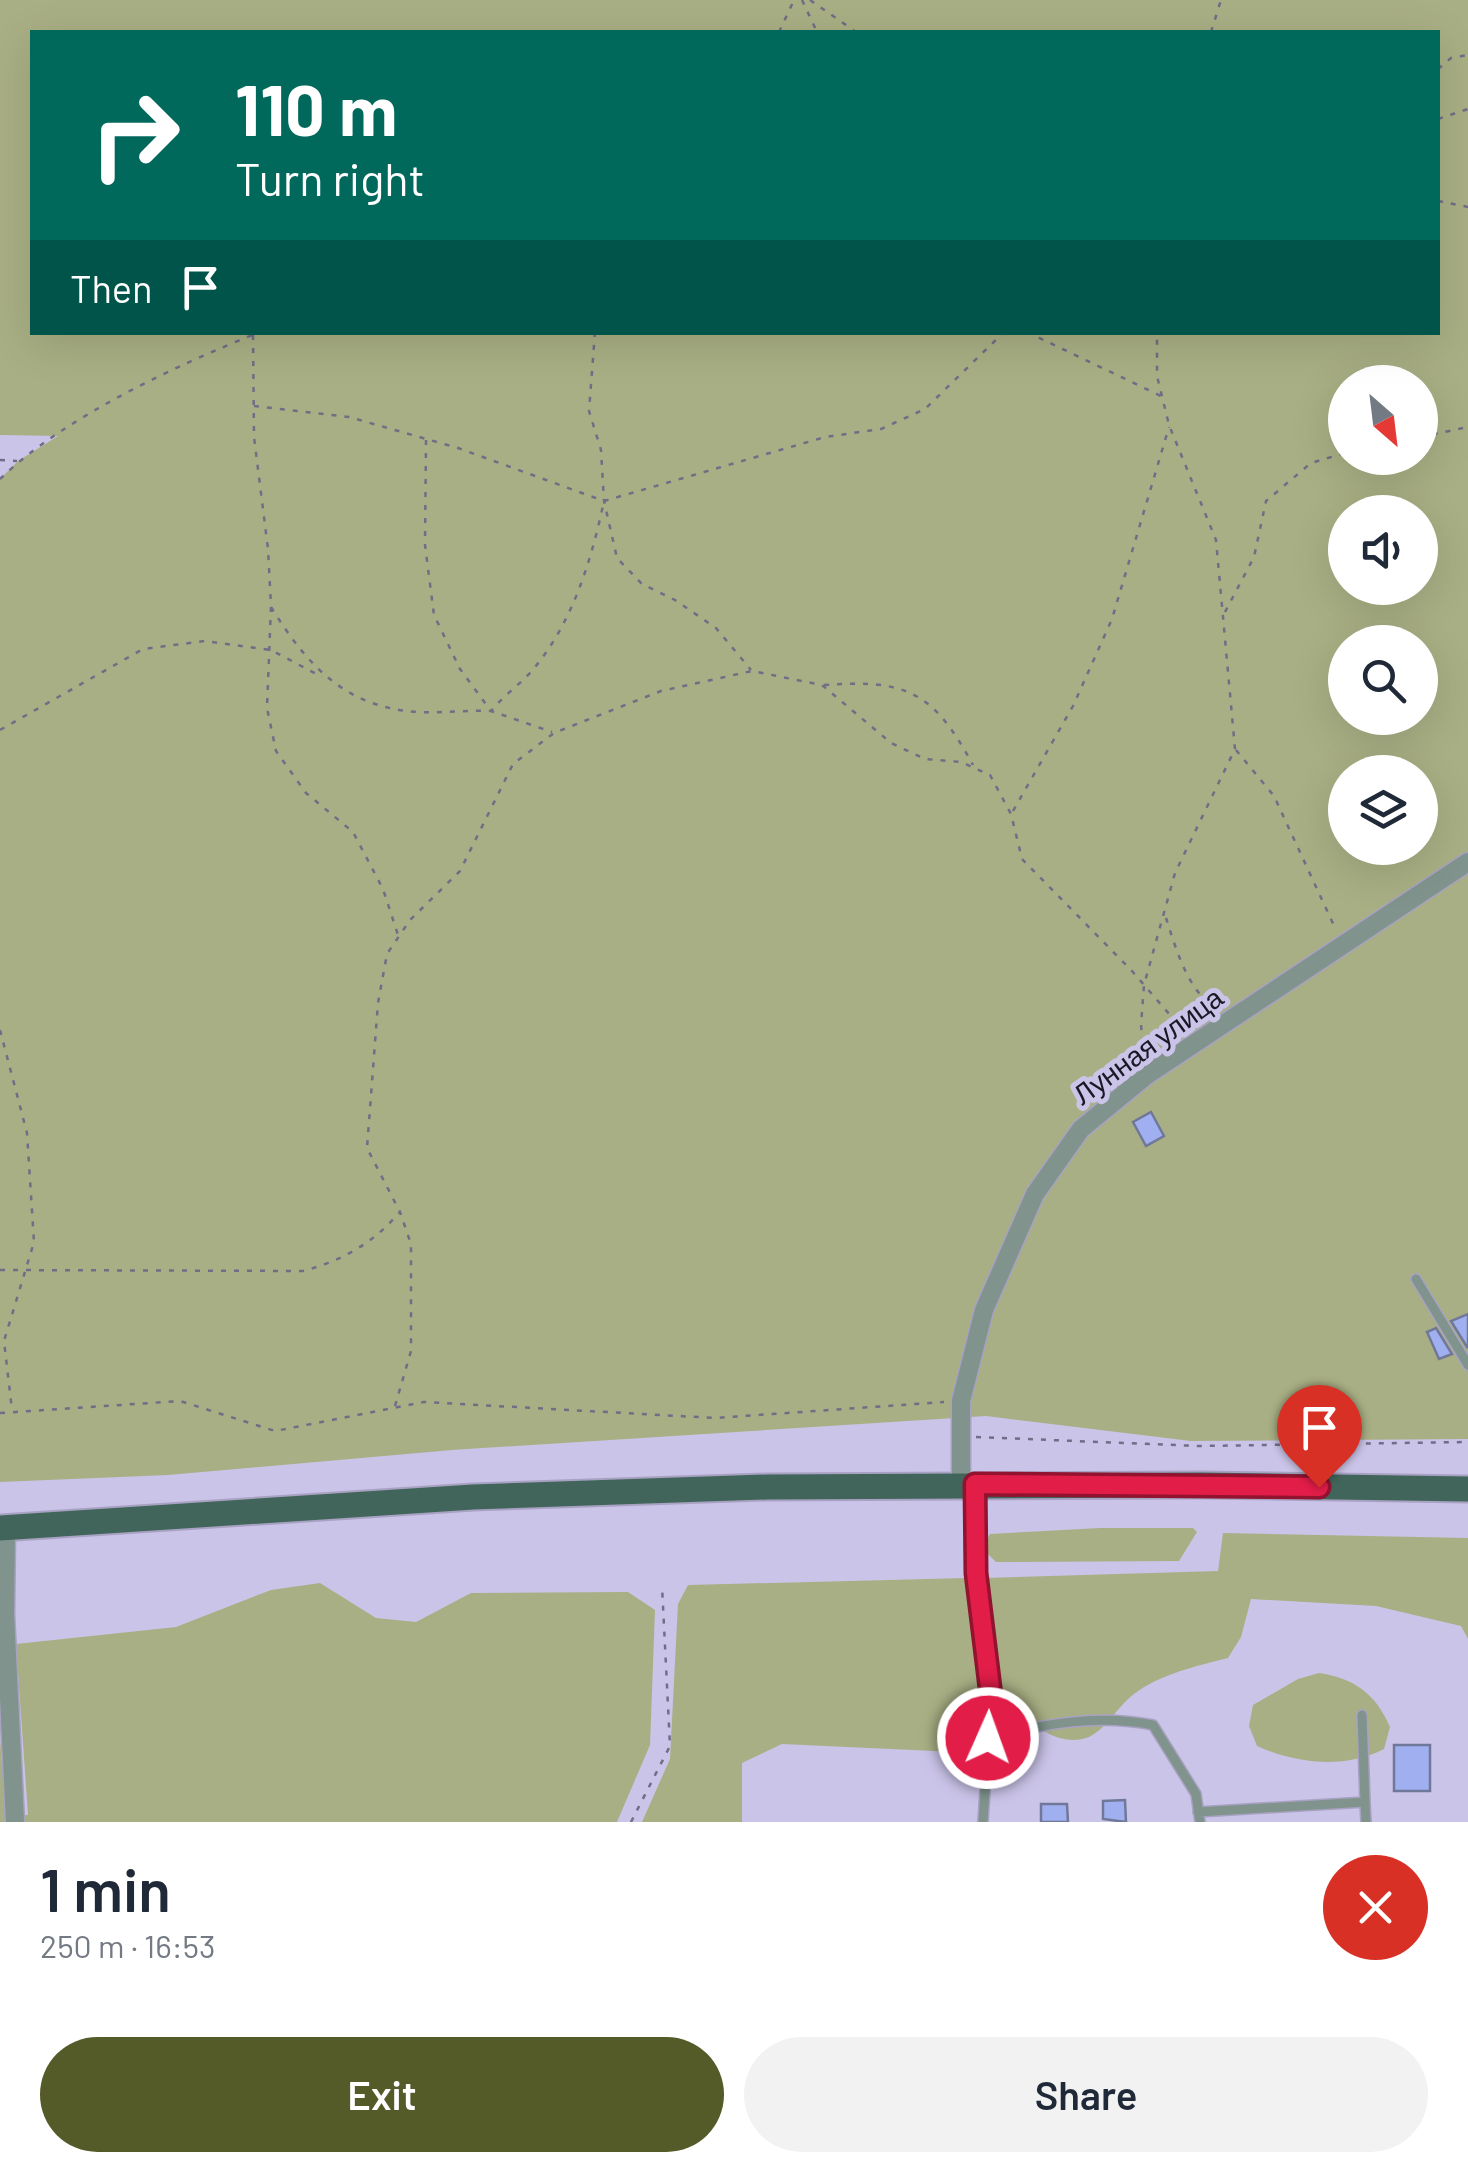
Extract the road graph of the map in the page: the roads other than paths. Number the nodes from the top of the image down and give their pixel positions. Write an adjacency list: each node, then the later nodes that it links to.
1 (1468, 862): 4 (street, Лунная улица)
2 (1416, 1280): 3 (lane)
3 (1468, 1365)
4 (968, 1484): 5 (main road); 6 (main road); 8 (lane)
5 (1468, 1490)
6 (3, 1528): 11 (street)
7 (1362, 1715): 9 (lane)
8 (988, 1738): 10 (lane); 12 (lane)
9 (1366, 1802): 10 (lane); 13 (lane)
10 (1199, 1817)
11 (16, 1822)
12 (983, 1822)
13 (1366, 1822)

